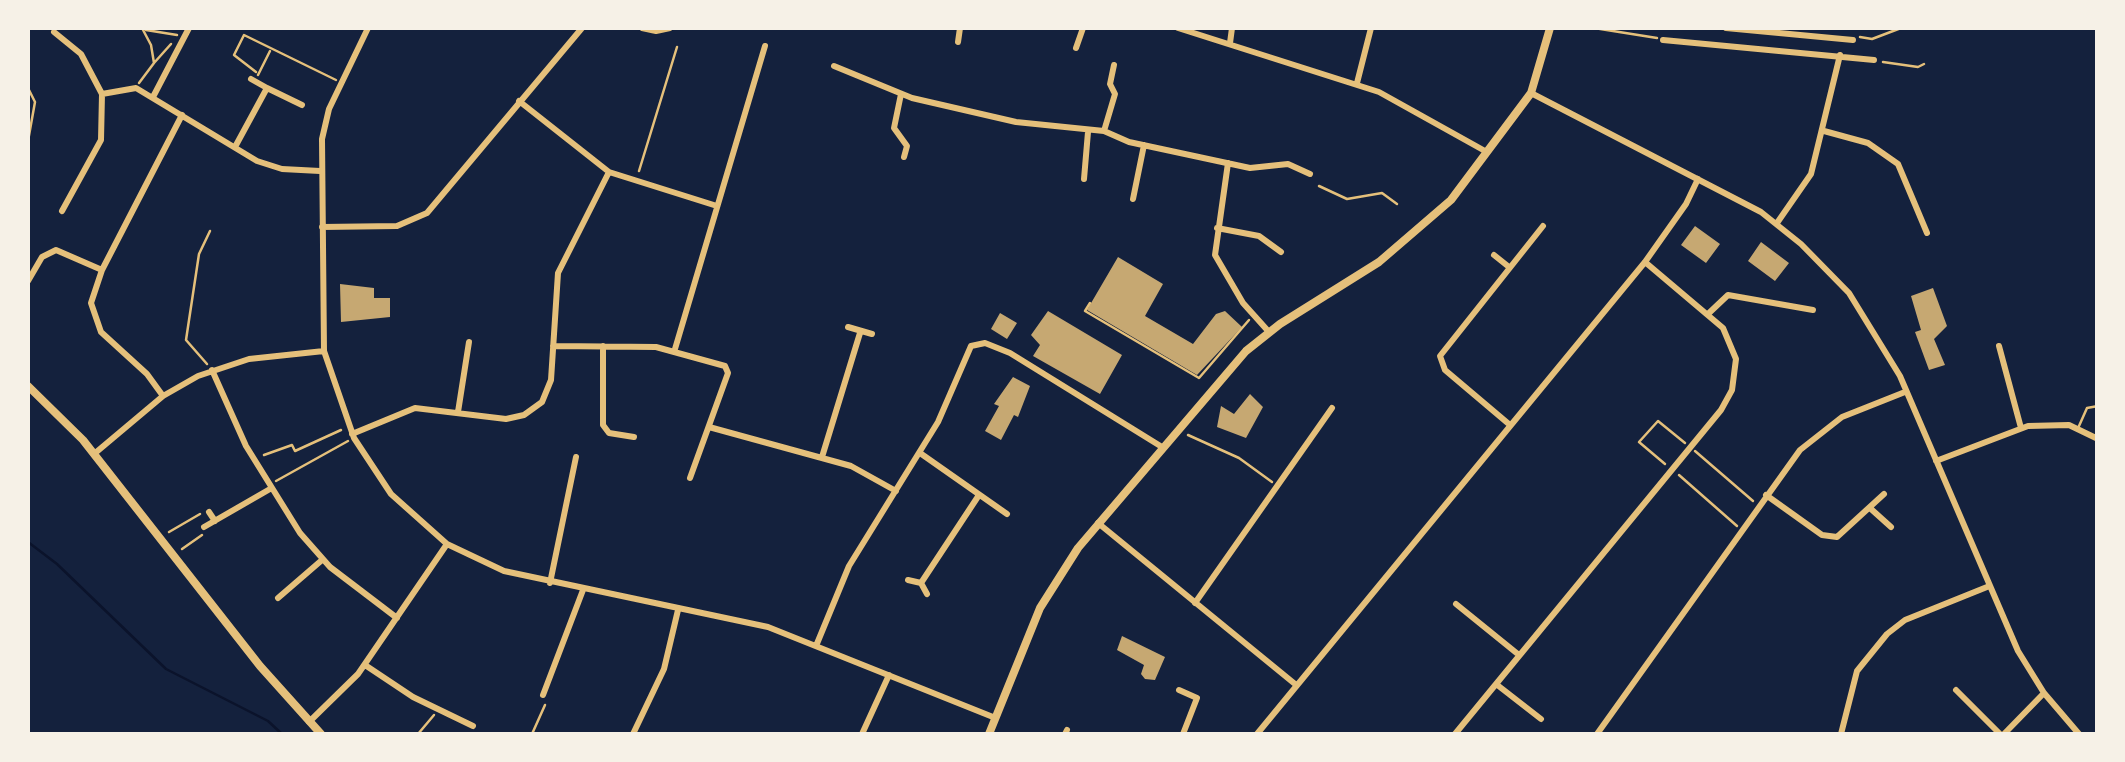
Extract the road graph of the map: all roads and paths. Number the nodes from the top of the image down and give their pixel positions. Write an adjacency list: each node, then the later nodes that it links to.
1 (143, 28): 17 (path); 29 (path)
2 (368, 28): 34 (street)
3 (582, 28): 43 (street)
4 (642, 28): 5 (street)
5 (670, 28)
6 (960, 28): 21 (street)
7 (1083, 28): 26 (street)
8 (1178, 28): 22 (street)
9 (1232, 28): 22 (street)
10 (1371, 28): 35 (street)
11 (1550, 28): 39 (street)
12 (1594, 28): 19 (path)
13 (1726, 28): 15 (street)
14 (1901, 28): 20 (path)
15 (1748, 29): 18 (street)
16 (54, 32): 40 (street)
17 (184, 32): 29 (path); 42 (street)
18 (1809, 32): 20 (street)
19 (1663, 40): 27 (street)
20 (1853, 40)
21 (958, 42)
22 (1230, 43): 35 (street)
23 (765, 46): 64 (street)
24 (677, 47): 60 (path)
25 (271, 48): 33 (path); 33 (path); 34 (path)
26 (1076, 48)
27 (1840, 56): 28 (street); 47 (street)
28 (1874, 60): 31 (path)
29 (154, 64): 37 (path)
30 (1114, 64): 46 (street)
31 (1924, 64)
32 (834, 66): 41 (street)
33 (255, 78): 38 (street)
34 (342, 83): 55 (street)
35 (1357, 83): 52 (street)
36 (28, 88): 49 (path)
37 (136, 88): 40 (street); 42 (street)
38 (268, 88): 44 (street); 51 (street)
39 (1531, 93): 52 (street); 59 (street)
40 (102, 94): 65 (street)
41 (901, 94): 48 (street); 53 (street)
42 (152, 96): 45 (street)
43 (519, 101): 56 (street); 68 (street)
44 (302, 106)
45 (182, 115): 51 (street); 76 (street)
46 (1104, 130): 48 (street); 50 (street)
47 (1824, 131): 66 (street); 71 (street)
48 (1088, 132): 58 (street)
49 (28, 142)
50 (1144, 144): 54 (street); 62 (street)
51 (236, 148): 55 (street)
52 (1485, 150): 84 (street)
53 (904, 157)
54 (1228, 163): 57 (street); 69 (street)
55 (320, 171): 68 (street)
56 (610, 172): 60 (street); 88 (street)
57 (1310, 174)
58 (1084, 179)
59 (1698, 179): 66 (street); 74 (street)
60 (636, 182): 64 (street)
61 (1319, 186): 63 (lane)
62 (1133, 198)
63 (1397, 204)
64 (717, 206): 91 (street)
65 (62, 212)
66 (1777, 223): 95 (street)
67 (1543, 226): 75 (street)
68 (322, 228): 92 (street)
69 (1217, 228): 72 (street); 81 (street)
70 (210, 231): 93 (path)
71 (1927, 233)
72 (1281, 252)
73 (1494, 255): 75 (street)
74 (1645, 262): 82 (street); 102 (street)
75 (1509, 267): 102 (street)
76 (102, 270): 77 (street); 96 (street)
77 (28, 282): 78 (street)
78 (36, 287)
79 (1090, 303): 81 (path)
80 (1813, 310): 82 (street)
81 (1254, 314): 84 (street)
82 (1709, 314): 111 (street)
83 (848, 327): 85 (street)
84 (1269, 332): 110 (street)
85 (860, 333): 86 (street); 115 (street)
86 (872, 334)
87 (469, 342): 99 (street)
88 (553, 346): 89 (street); 99 (street)
89 (603, 346): 91 (street); 108 (street)
90 (1999, 346): 104 (street)
91 (675, 350): 103 (street)
92 (324, 351): 93 (street); 106 (street)
93 (212, 370): 96 (street); 116 (street)
94 (28, 386): 113 (street)
95 (1905, 392): 117 (street); 124 (street)
96 (163, 396): 113 (street)
97 (2098, 406): 105 (lane)
98 (1332, 408): 101 (street)
99 (458, 412): 106 (street)
100 (1312, 412): 101 (street)
101 (1323, 419): 119 (street)
102 (1510, 424): 152 (street)
103 (709, 427): 115 (street); 118 (street)
104 (2021, 428): 105 (street); 117 (street)
105 (2078, 428): 109 (street)
106 (351, 433): 116 (path); 120 (path); 134 (street)
107 (1187, 434): 119 (path)
108 (634, 438)
109 (2098, 439)
110 (1162, 447): 112 (street); 130 (street)
111 (1690, 448): 125 (path); 149 (street)
112 (920, 453): 121 (street); 123 (street)
113 (94, 454): 161 (street)
114 (576, 457): 138 (street)
115 (822, 458): 121 (street)
116 (253, 459): 120 (street)
117 (1936, 461): 140 (street)
118 (690, 478)
119 (1278, 486): 144 (street)
120 (269, 487): 129 (street); 136 (street)
121 (896, 490): 148 (street)
122 (1884, 494): 126 (street)
123 (980, 495): 128 (street); 139 (street)
124 (1766, 495): 125 (street); 126 (street)
125 (1758, 505): 172 (street)
126 (1871, 509): 131 (street)
127 (210, 512): 129 (street); 133 (path)
128 (1007, 514)
129 (215, 521): 132 (street)
130 (1098, 523): 144 (street); 159 (street)
131 (1891, 526)
132 (204, 527): 135 (path)
133 (169, 532)
134 (447, 544): 138 (street); 147 (street)
135 (182, 549)
136 (322, 560): 143 (street); 147 (street)
137 (908, 580): 139 (street)
138 (550, 582): 141 (street)
139 (921, 583): 142 (street)
140 (1987, 588): 156 (street); 173 (street)
141 (582, 590): 146 (street); 157 (street)
142 (927, 594)
143 (278, 598)
144 (1196, 603): 152 (street)
145 (1456, 604): 149 (street)
146 (678, 610): 148 (street); 166 (street)
147 (397, 618): 150 (street)
148 (816, 646): 151 (street)
149 (1520, 655): 153 (street)
150 (365, 664): 158 (street); 161 (street)
151 (889, 675): 159 (street); 167 (street)
152 (1295, 684): 170 (street)
153 (1496, 684): 160 (street); 171 (street)
154 (1179, 690): 169 (street)
155 (1956, 690): 174 (street)
156 (2044, 693): 174 (street); 175 (street)
157 (543, 695): 165 (path)
158 (439, 710): 162 (street); 164 (path)
159 (993, 717): 168 (street)
160 (1541, 719)
161 (309, 722): 163 (street)
162 (473, 726)
163 (321, 734)
164 (418, 734)
165 (532, 734)
166 (634, 734)
167 (862, 734)
168 (988, 734)
169 (1183, 734)
170 (1257, 734)
171 (1455, 734)
172 (1597, 734)
173 (1841, 734)
174 (2002, 734)
175 (2079, 734)

